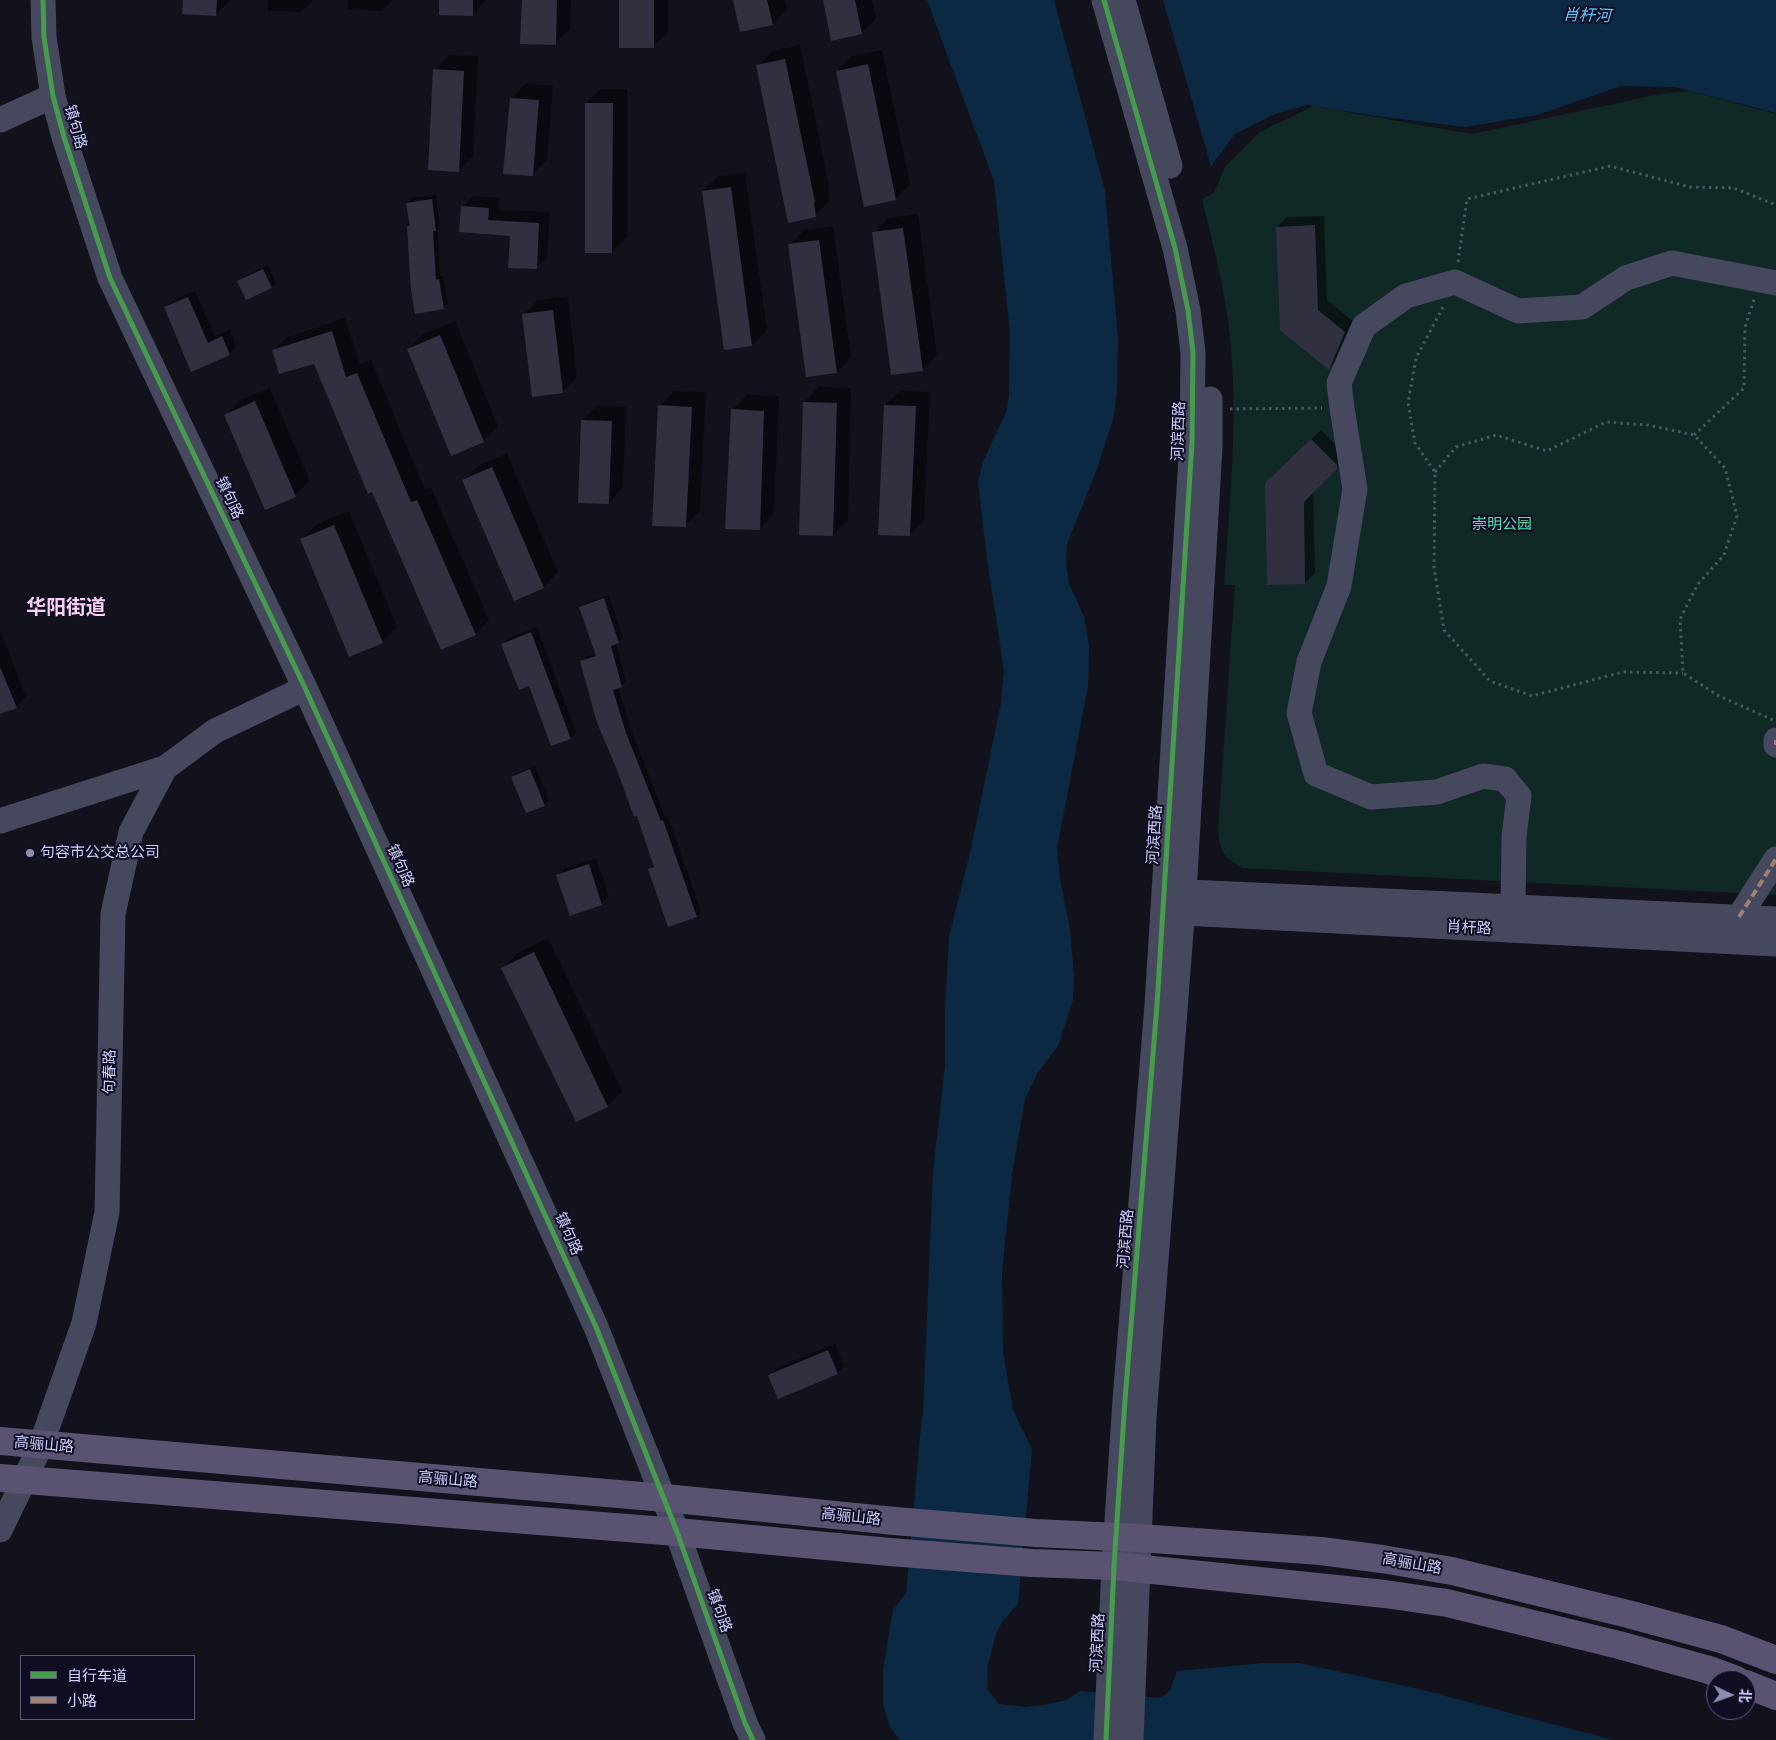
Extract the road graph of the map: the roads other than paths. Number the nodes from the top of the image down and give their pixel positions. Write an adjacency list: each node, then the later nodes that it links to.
1 (43, 0): 4 (street, 镇句路)
2 (1104, 0): 13 (street, 河滨西路)
3 (1123, 0): 13 (street, 河滨西路)
4 (52, 96): 5 (street); 7 (street, 镇句路)
5 (0, 120)
6 (1768, 281): 14 (street)
7 (305, 688): 10 (street, 句春路); 21 (street, 镇句路)
8 (1776, 740): 9 (street)
9 (1776, 745)
10 (165, 768): 11 (street); 19 (street, 句春路)
11 (0, 821)
12 (1776, 859): 15 (street)
13 (1173, 902): 14 (street, 肖杆路); 17 (street, 肖杆路); 24 (street, 河滨西路)
14 (1513, 907): 15 (street, 肖杆路)
15 (1739, 917): 16 (street, 肖杆路)
16 (1776, 919)
17 (1776, 944)
18 (0, 1442): 19 (main road, 高骊山路)
19 (41, 1445): 20 (street, 句春路); 21 (main road, 高骊山路)
20 (12, 1479): 22 (street, 句春路); 23 (main road, 高骊山路)
21 (664, 1498): 23 (street, 镇句路); 24 (main road, 高骊山路)
22 (0, 1530)
23 (677, 1532): 25 (main road, 高骊山路); 31 (street, 镇句路)
24 (1127, 1537): 25 (street, 河滨西路); 26 (main road, 高骊山路)
25 (1126, 1568): 27 (main road); 28 (street, 河滨西路)
26 (1776, 1660)
27 (1709, 1670)
28 (1121, 1681): 32 (street); 33 (street)
29 (1756, 1688): 30 (main road)
30 (1776, 1696)
31 (753, 1740)
32 (1106, 1740)
33 (1130, 1740)

